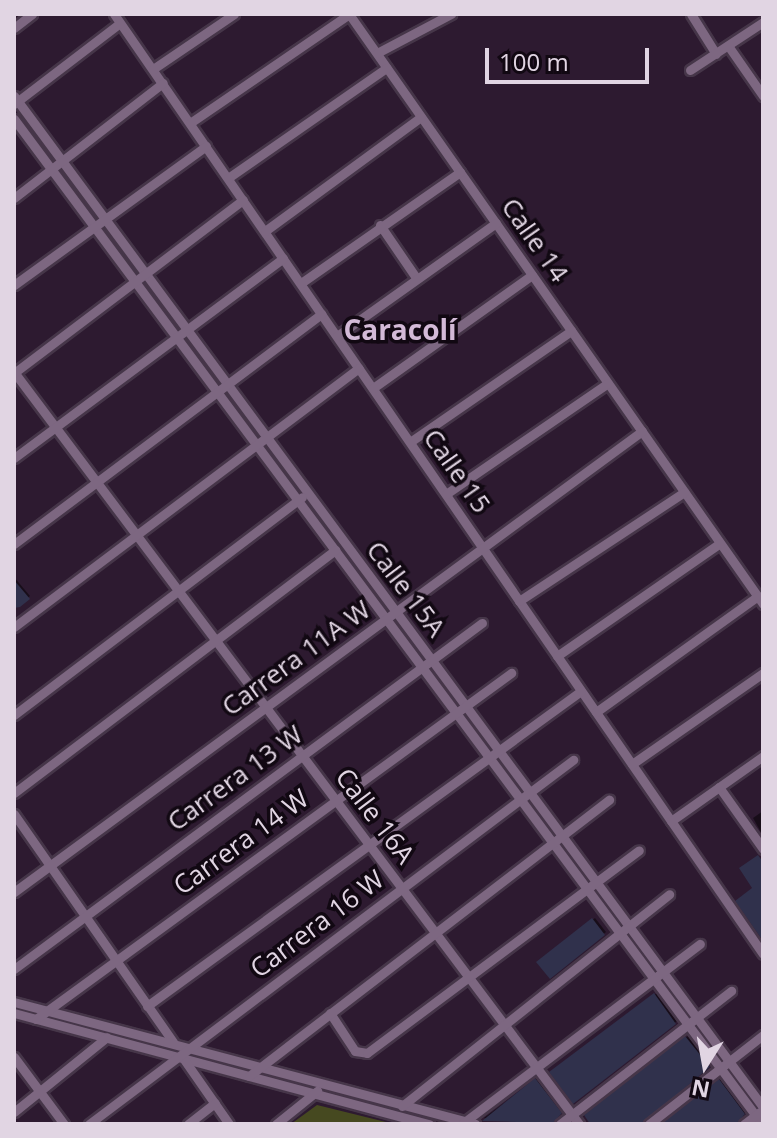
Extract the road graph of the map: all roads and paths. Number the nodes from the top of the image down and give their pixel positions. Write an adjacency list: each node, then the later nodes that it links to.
1 (32, 14): 9 (street)
2 (114, 14): 8 (street, Calle 15)
3 (234, 14): 14 (street)
4 (349, 14): 11 (street, Calle 14); 21 (street)
5 (451, 14): 11 (street)
6 (691, 14): 12 (street)
7 (763, 22): 10 (street)
8 (120, 23): 14 (street, Calle 15); 18 (street)
9 (14, 28)
10 (729, 47): 12 (street); 17 (street)
11 (377, 53): 13 (street, Calle 14)
12 (716, 54): 15 (street)
13 (386, 68): 19 (street, Calle 14); 26 (street)
14 (153, 69): 16 (street, Calle 15)
15 (690, 70)
16 (163, 83): 21 (street, Calle 15); 23 (street)
17 (763, 96)
18 (15, 100): 23 (street, Calle 15A)
19 (421, 117): 25 (street, Calle 14); 33 (street)
20 (14, 119): 24 (street, Calle 15A)
21 (190, 123): 22 (street, Calle 15)
22 (206, 146): 26 (street, Calle 15); 29 (street)
23 (62, 162): 24 (street); 29 (street, Calle 15A)
24 (51, 170): 27 (street); 32 (street, Calle 15A)
25 (460, 172): 30 (street, Calle 14); 31 (street)
26 (228, 178): 28 (street, Calle 15)
27 (14, 198)
28 (243, 200): 33 (street, Calle 15); 35 (street)
29 (105, 219): 32 (street); 35 (street, Calle 15A)
30 (496, 223): 36 (street, Calle 14); 37 (street)
31 (380, 225): 37 (street); 39 (street)
32 (94, 227): 38 (street, Calle 15A); 40 (street)
33 (265, 231): 34 (street, Calle 15)
34 (283, 258): 39 (street, Calle 15); 42 (street)
35 (145, 274): 38 (street); 42 (street, Calle 15A)
36 (532, 275): 43 (street, Calle 14); 50 (street)
37 (417, 279): 44 (street)
38 (135, 282): 45 (street, Calle 15A); 47 (street)
39 (301, 283): 41 (street, Calle 15)
40 (14, 285)
41 (322, 314): 44 (street, Calle 15); 49 (street)
42 (187, 330): 45 (street); 49 (street, Calle 15A)
43 (571, 331): 48 (street, Calle 14); 55 (street)
44 (337, 336): 46 (street, Calle 15)
45 (176, 337): 51 (street, Calle 15A); 52 (street)
46 (359, 368): 50 (street, Calle 15); 54 (street)
47 (14, 372): 52 (street, Calle 16A)
48 (608, 383): 53 (street, Calle 14); 61 (street)
49 (227, 385): 51 (street); 54 (street, Calle 15A)
50 (373, 388): 55 (street, Calle 15)
51 (217, 392): 56 (street, Calle 15A); 58 (street)
52 (56, 427): 57 (street); 58 (street, Calle 16A)
53 (642, 431): 59 (street, Calle 14); 66 (street, Carrera 11A W)
54 (267, 438): 56 (street); 60 (street, Calle 15A)
55 (410, 442): 61 (street, Calle 15)
56 (257, 446): 62 (street, Calle 15A); 63 (street)
57 (14, 458)
58 (97, 482): 63 (street, Calle 16A); 65 (street)
59 (684, 492): 64 (street, Calle 14); 72 (street)
60 (308, 493): 62 (street); 68 (street, Calle 15A)
61 (446, 494): 66 (street, Calle 15)
62 (298, 500): 67 (street, Calle 15A); 70 (street)
63 (136, 534): 70 (street, Calle 16A); 76 (street)
64 (720, 543): 71 (street, Calle 14); 78 (street)
65 (14, 544)
66 (483, 548): 72 (street, Calle 15); 73 (street, Carrera 11A W)
67 (335, 550): 69 (street, Calle 15A); 77 (street)
68 (353, 554): 69 (street); 73 (street, Calle 15A)
69 (343, 562): 74 (street, Calle 15A)
70 (179, 591): 77 (street, Calle 16A); 88 (street)
71 (760, 600): 86 (street)
72 (519, 601): 78 (street, Calle 15)
73 (396, 612): 74 (street, Carrera 11A W); 79 (street, Calle 15A)
74 (386, 619): 80 (street, Calle 15A); 85 (street, Carrera 11A W)
75 (482, 623): 79 (street, Carrera 13 W)
76 (14, 627)
77 (215, 639): 85 (street, Calle 16A); 96 (street)
78 (557, 656): 83 (street, Calle 15)
79 (432, 660): 80 (street, Carrera 13 W); 84 (street, Calle 15A)
80 (422, 667): 87 (street, Calle 15A); 90 (street, Carrera 13 W)
81 (511, 673): 84 (street, Carrera 14 W)
82 (763, 673): 94 (street)
83 (581, 691): 86 (street, Calle 15); 89 (street)
84 (466, 706): 87 (street, Carrera 14 W); 89 (street, Calle 15A)
85 (266, 707): 90 (street, Calle 16A); 108 (street, Carrera 11A W)
86 (596, 712): 94 (street, Calle 15)
87 (456, 713): 92 (street, Calle 15A); 100 (street, Carrera 14 W)
88 (14, 715)
89 (499, 751): 92 (street); 97 (street, Calle 15A)
90 (302, 756): 100 (street, Calle 16A); 114 (street, Carrera 13 W)
91 (763, 756): 95 (street)
92 (489, 757): 98 (street, Calle 15A); 106 (street)
93 (573, 760): 97 (street, Carrera 16 W)
94 (632, 764): 102 (street, Calle 15)
95 (719, 787): 102 (street); 105 (street)
96 (14, 793)
97 (530, 793): 98 (street, Carrera 16 W); 103 (street, Calle 15A)
98 (521, 800): 104 (street, Calle 15A); 111 (street, Carrera 16 W)
99 (609, 800): 103 (street)
100 (336, 801): 106 (street, Calle 16A); 120 (street, Carrera 14 W)
101 (14, 814): 108 (street)
102 (671, 821): 119 (street, Calle 15)
103 (562, 836): 104 (street); 109 (street, Calle 15A)
104 (553, 843): 110 (street, Calle 15A); 116 (street)
105 (762, 844)
106 (369, 845): 111 (street, Calle 16A); 127 (street)
107 (639, 850): 109 (street)
108 (50, 866): 112 (street, Carrera 11A W); 114 (street)
109 (596, 881): 110 (street); 115 (street, Calle 15A)
110 (586, 888): 117 (street, Calle 15A); 123 (street)
111 (402, 889): 116 (street, Calle 16A); 139 (street, Carrera 16 W)
112 (14, 892)
113 (669, 894): 115 (street)
114 (85, 916): 120 (street); 121 (street, Carrera 13 W)
115 (629, 926): 117 (street); 122 (street, Calle 15A)
116 (435, 933): 123 (street, Calle 16A); 130 (street)
117 (620, 933): 124 (street, Calle 15A); 133 (street)
118 (700, 944): 122 (street)
119 (763, 954)
120 (116, 961): 127 (street); 128 (street, Carrera 14 W)
121 (14, 969)
122 (663, 972): 124 (street); 131 (street, Calle 15A)
123 (467, 975): 130 (street); 133 (street, Calle 16A)
124 (654, 979): 135 (street, Calle 15A); 143 (street)
125 (731, 991): 131 (street)
126 (14, 1002): 128 (street)
127 (147, 1006): 138 (street)
128 (48, 1011): 132 (street, Carrera 14 W); 134 (street)
129 (14, 1013): 132 (street)
130 (330, 1013): 142 (street)
131 (697, 1018): 135 (street); 141 (street, Calle 15A)
132 (36, 1019): 137 (street)
133 (503, 1023): 143 (street, Calle 16A); 149 (street)
134 (114, 1028): 137 (street); 138 (street)
135 (691, 1028): 141 (street, Calle 15A); 153 (street)
136 (763, 1035): 141 (street)
137 (107, 1038): 139 (street); 146 (street)
138 (173, 1043): 139 (street)
139 (185, 1052): 142 (street); 144 (street); 148 (street); 156 (street, Carrera 16 W)
140 (14, 1057): 146 (street)
141 (725, 1064): 150 (street, Calle 15A); 163 (street)
142 (260, 1067): 144 (street); 145 (street)
143 (536, 1067): 153 (street, Calle 16A); 154 (street)
144 (249, 1076): 147 (street)
145 (322, 1083): 147 (street); 149 (street)
146 (40, 1091): 151 (street); 155 (street)
147 (315, 1093): 152 (street); 159 (street)
148 (215, 1103): 157 (street); 158 (street)
149 (403, 1105): 152 (street); 154 (street)
150 (761, 1111): 164 (street); 165 (street, Calle 15A)
151 (14, 1112)
152 (393, 1114): 160 (street)
153 (572, 1115): 161 (street); 162 (street, Calle 16A)
154 (467, 1123)
155 (64, 1124)
156 (89, 1124)
157 (188, 1124)
158 (229, 1124)
159 (276, 1124)
160 (429, 1124)
161 (560, 1124)
162 (579, 1124)
163 (649, 1124)
164 (744, 1124)
165 (762, 1124)

